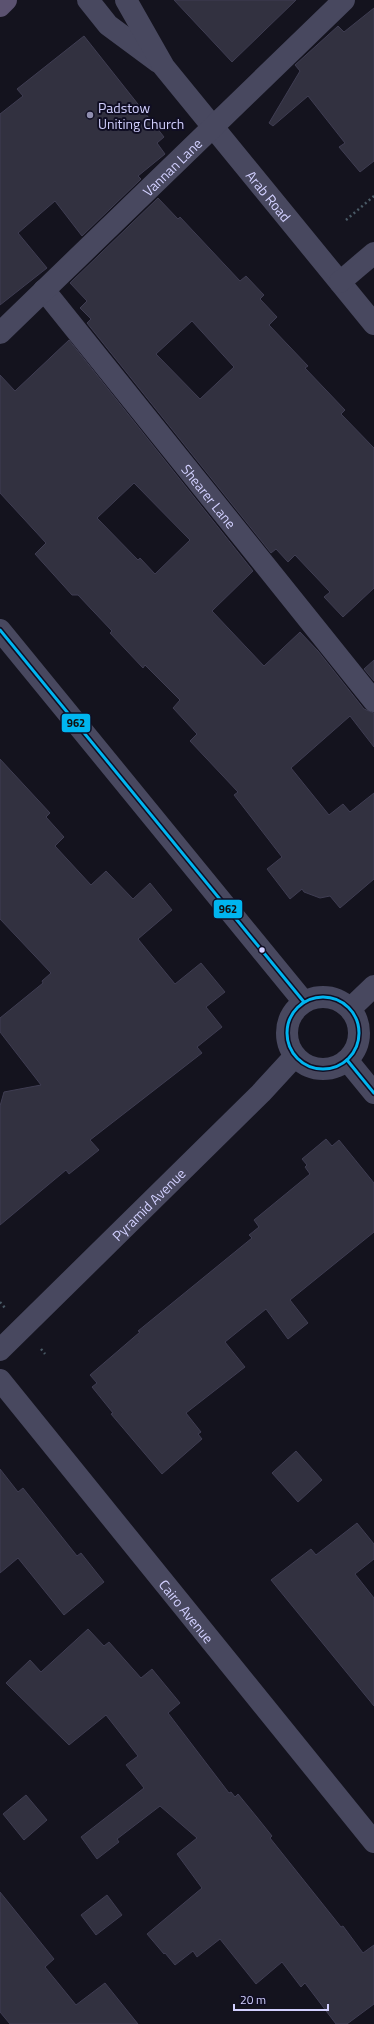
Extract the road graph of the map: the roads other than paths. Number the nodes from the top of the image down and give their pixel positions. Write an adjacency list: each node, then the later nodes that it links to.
1 (6, 0): 5 (main road)
2 (88, 0): 6 (street, Arab Road)
3 (126, 0): 6 (street, Arab Road)
4 (344, 0): 7 (street, Vannan Lane)
5 (0, 6)
6 (164, 66): 7 (street, Arab Road)
7 (212, 126): 9 (street, Arab Road); 10 (street, Vannan Lane)
8 (374, 253): 9 (street)
9 (340, 282): 11 (street, Arab Road)
10 (44, 290): 12 (street, Vannan Lane); 14 (street, Shearer Lane)
11 (374, 324)
12 (0, 333)
13 (0, 630): 16 (street)
14 (374, 701)
15 (374, 986): 17 (street)
16 (304, 1002): 17 (street); 18 (street)
17 (350, 1009): 19 (street)
18 (295, 1056): 19 (street); 21 (street, Pyramid Avenue)
19 (347, 1060): 20 (street)
20 (374, 1093)
21 (0, 1350)
22 (0, 1380): 23 (street, Cairo Avenue)
23 (374, 1842)

